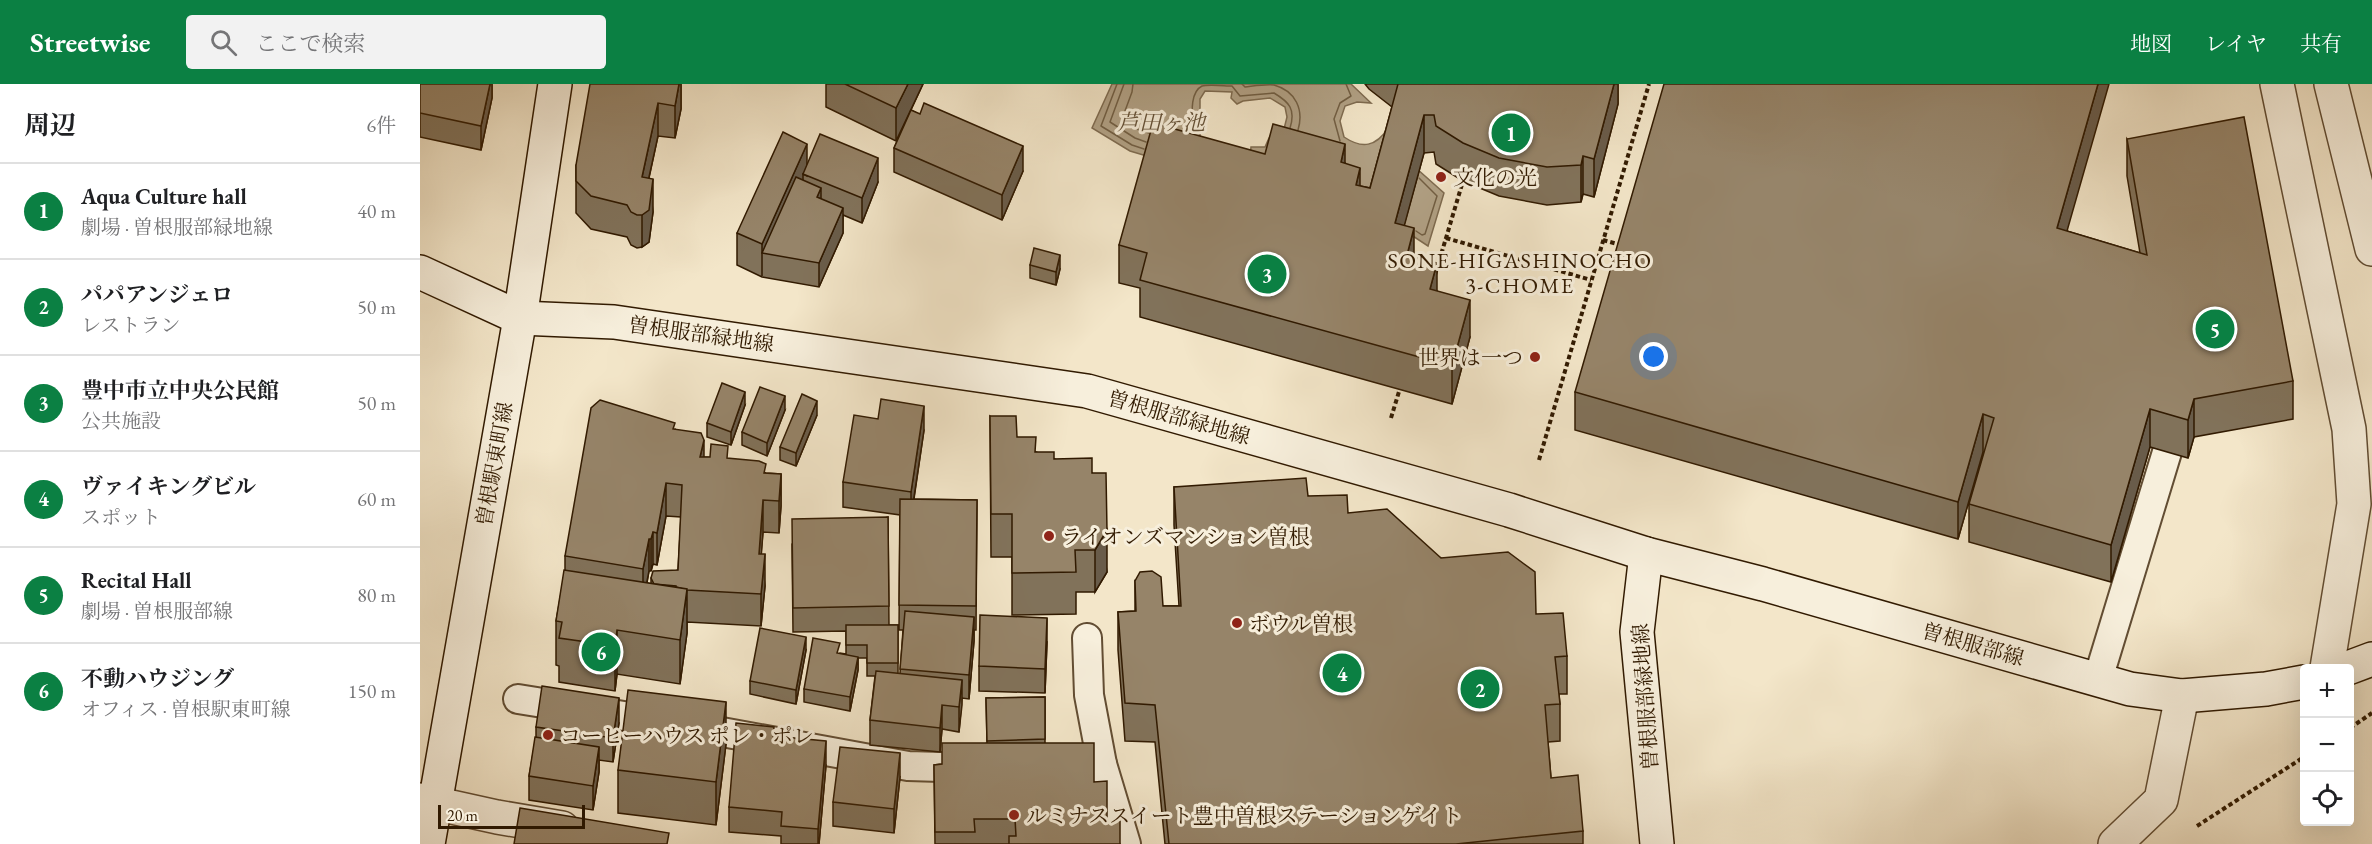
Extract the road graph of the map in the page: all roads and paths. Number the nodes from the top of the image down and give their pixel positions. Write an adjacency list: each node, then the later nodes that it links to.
1 (555, 84): 13 (street, 曽根駅東町線)
2 (1649, 84): 7 (path)
3 (2277, 84): 21 (street)
4 (2331, 84): 9 (street)
5 (1463, 181): 6 (path)
6 (1446, 238): 11 (path); 12 (path)
7 (1603, 240): 8 (path); 12 (path)
8 (1628, 247)
9 (2372, 249)
10 (420, 272): 13 (street, 曽根服部緑地線)
11 (1434, 279)
12 (1591, 280): 17 (path)
13 (520, 318): 18 (street, 曽根服部緑地線); 33 (street, 曽根駅東町線)
14 (1404, 379): 15 (path)
15 (1391, 418)
16 (2167, 452): 23 (lane)
17 (1539, 460)
18 (1646, 554): 23 (street, 曽根服部線); 38 (street, 曽根服部緑地線)
19 (1087, 638): 30 (lane)
20 (2372, 659): 22 (street)
21 (2328, 664)
22 (2354, 666)
23 (2098, 679): 25 (street, 曽根服部線)
24 (2300, 683): 25 (street, 曽根服部線)
25 (2182, 696): 39 (street)
26 (518, 699): 32 (lane)
27 (2372, 714): 28 (path)
28 (2354, 725)
29 (2300, 760): 34 (path)
30 (1102, 764): 31 (lane); 37 (lane)
31 (1035, 767)
32 (1002, 769)
33 (428, 801): 35 (street); 36 (street, 曽根駅東町線)
34 (2188, 831)
35 (588, 832)
36 (428, 844)
37 (1126, 844)
38 (1658, 844)
39 (2115, 844)

